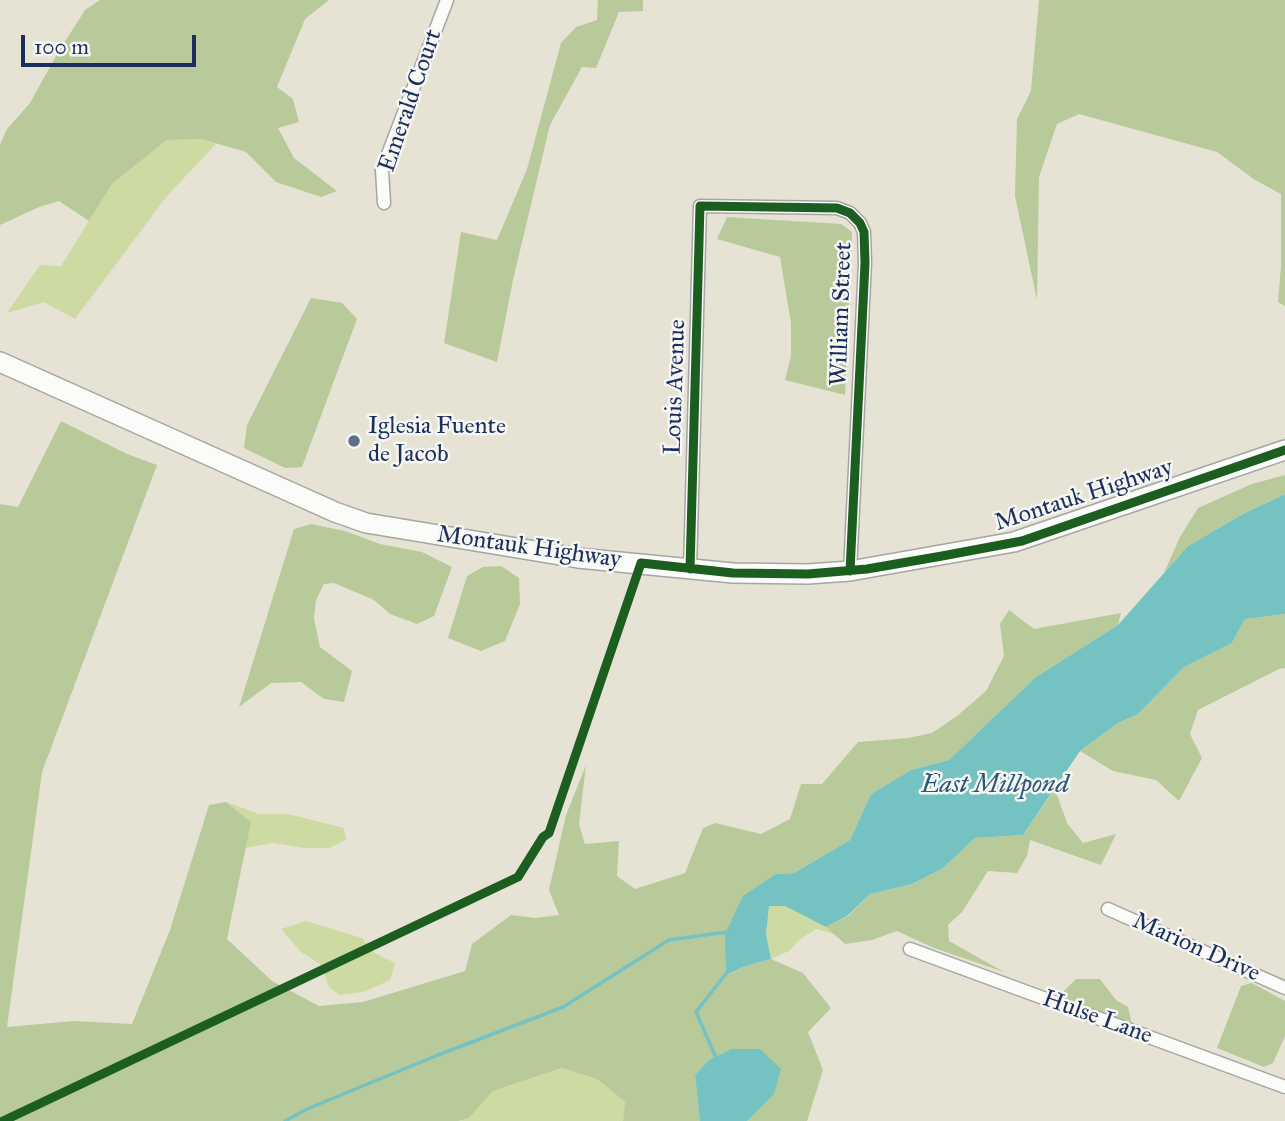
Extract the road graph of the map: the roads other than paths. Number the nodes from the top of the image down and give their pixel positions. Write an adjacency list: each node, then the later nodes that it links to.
1 (447, 0): 2 (street, Emerald Court)
2 (384, 203)
3 (700, 206): 6 (street, Louis Avenue); 7 (street, William Street)
4 (0, 362): 6 (main road, Montauk Highway)
5 (1285, 450): 7 (main road, Montauk Highway)
6 (690, 569): 7 (main road, Montauk Highway)
7 (850, 571)
8 (1108, 909): 10 (street, Marion Drive)
9 (910, 949): 11 (street, Hulse Lane)
10 (1285, 988)
11 (1285, 1087)

